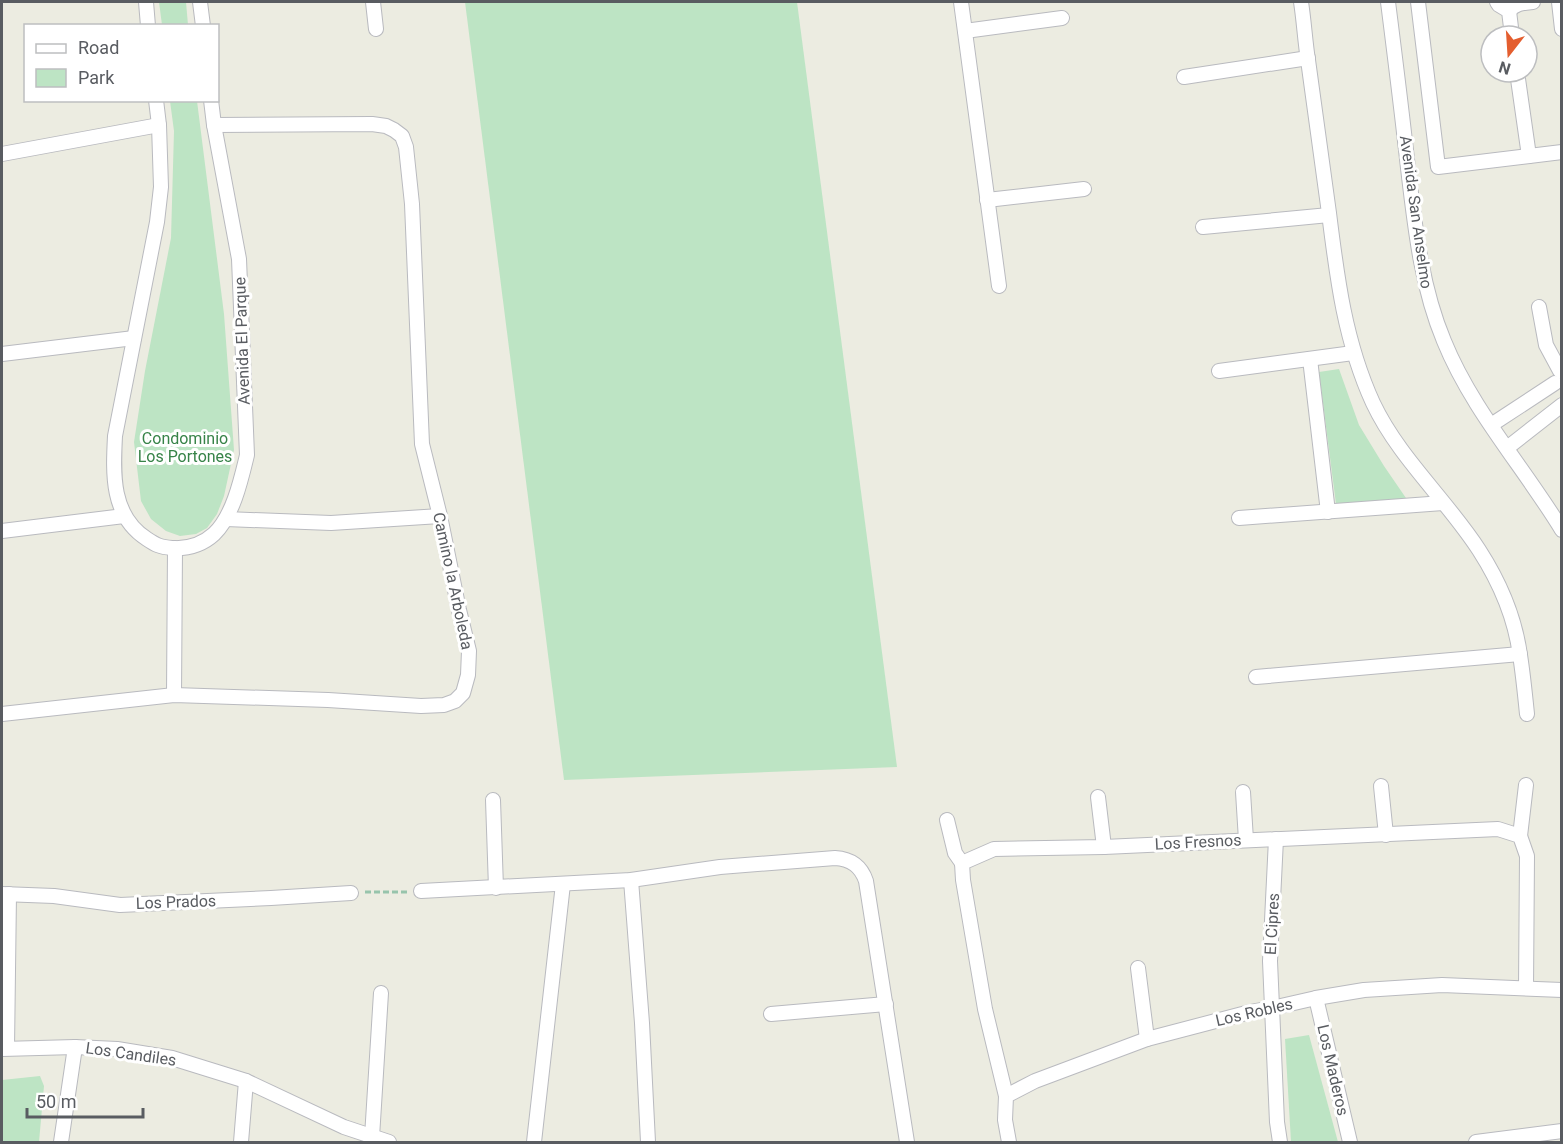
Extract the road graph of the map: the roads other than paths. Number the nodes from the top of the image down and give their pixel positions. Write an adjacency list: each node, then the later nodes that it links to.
1 (146, 2): 13 (street)
2 (200, 2): 14 (street)
3 (373, 2): 16 (street)
4 (961, 2): 18 (street)
5 (1301, 2): 19 (street)
6 (1388, 2): 43 (street, Avenida San Anselmo)
7 (1418, 2): 28 (street)
8 (1497, 2): 11 (street)
9 (1533, 2): 11 (street)
10 (1557, 2): 17 (street)
11 (1509, 11): 15 (street)
12 (1062, 18): 18 (street)
13 (148, 24)
14 (203, 24)
15 (1511, 24)
16 (376, 28)
17 (1562, 29)
18 (965, 31): 30 (street)
19 (1308, 58): 20 (street); 31 (street)
20 (1184, 77)
21 (1519, 84): 28 (street)
22 (156, 102): 24 (street, Avenida El Parque)
23 (211, 102): 25 (street, Avenida El Parque)
24 (159, 125): 27 (street); 35 (street, Avenida El Parque)
25 (214, 125): 48 (street, Camino la Arboleda); 50 (street, Avenida El Parque)
26 (1562, 152): 28 (street)
27 (2, 154)
28 (1529, 156)
29 (1084, 189): 30 (street)
30 (987, 201): 33 (street)
31 (1329, 215): 32 (street); 36 (street)
32 (1203, 227)
33 (999, 286)
34 (1539, 307): 40 (street)
35 (134, 338): 37 (street); 47 (street, Avenida El Parque)
36 (1353, 353): 38 (street); 45 (street)
37 (2, 354)
38 (1310, 359): 39 (street); 46 (street)
39 (1219, 371)
40 (1559, 375): 41 (street); 43 (street)
41 (1562, 397)
42 (1562, 405): 44 (street)
43 (1491, 425): 44 (street, Avenida San Anselmo)
44 (1507, 448): 51 (street, Avenida San Anselmo)
45 (1443, 503): 46 (street); 54 (street)
46 (1328, 512): 49 (street)
47 (124, 516): 52 (street); 53 (street, Avenida El Parque)
48 (440, 516): 50 (street); 56 (street, Camino la Arboleda)
49 (1239, 518)
50 (226, 519): 53 (street, Avenida El Parque)
51 (1562, 530)
52 (2, 531)
53 (175, 548): 56 (street)
54 (1520, 654): 55 (street); 58 (street)
55 (1256, 677)
56 (174, 695): 57 (street, Camino la Arboleda)
57 (2, 714)
58 (1527, 714)
59 (1526, 785): 66 (street)
60 (1381, 786): 65 (street)
61 (1243, 792): 68 (street)
62 (1098, 796): 69 (street)
63 (493, 800): 73 (street)
64 (947, 820): 70 (street)
65 (1386, 834): 66 (street, Los Fresnos); 67 (street, Los Fresnos)
66 (1520, 836): 78 (street)
67 (1276, 839): 68 (street, Los Fresnos); 83 (street, El Cipres)
68 (1246, 840): 69 (street, Los Fresnos)
69 (1104, 847): 70 (street, Los Fresnos)
70 (962, 862): 89 (street)
71 (631, 880): 72 (street); 82 (street); 96 (street)
72 (563, 884): 73 (street); 95 (street)
73 (496, 888): 74 (street)
74 (421, 891)
75 (351, 892): 76 (street, Los Prados)
76 (5, 894): 87 (street)
77 (1138, 968): 85 (street)
78 (1526, 988): 79 (street, Los Robles); 81 (street, Los Robles)
79 (1562, 990)
80 (381, 993): 91 (street)
81 (1316, 998): 83 (street, Los Robles); 100 (street, Los Maderos)
82 (886, 1004): 84 (street); 97 (street)
83 (1272, 1008): 85 (street, Los Robles); 99 (street)
84 (771, 1014)
85 (1147, 1039): 89 (street, Los Robles)
86 (75, 1047): 87 (street, Los Candiles); 88 (street, Los Candiles); 92 (street)
87 (4, 1048)
88 (246, 1081): 91 (street, Los Candiles); 93 (street)
89 (1006, 1095): 98 (street)
90 (1562, 1131): 101 (street)
91 (372, 1137): 94 (street, Los Candiles)
92 (61, 1143)
93 (241, 1143)
94 (389, 1143)
95 (534, 1143)
96 (648, 1143)
97 (907, 1143)
98 (1009, 1143)
99 (1280, 1143)
100 (1350, 1143)
101 (1476, 1143)

